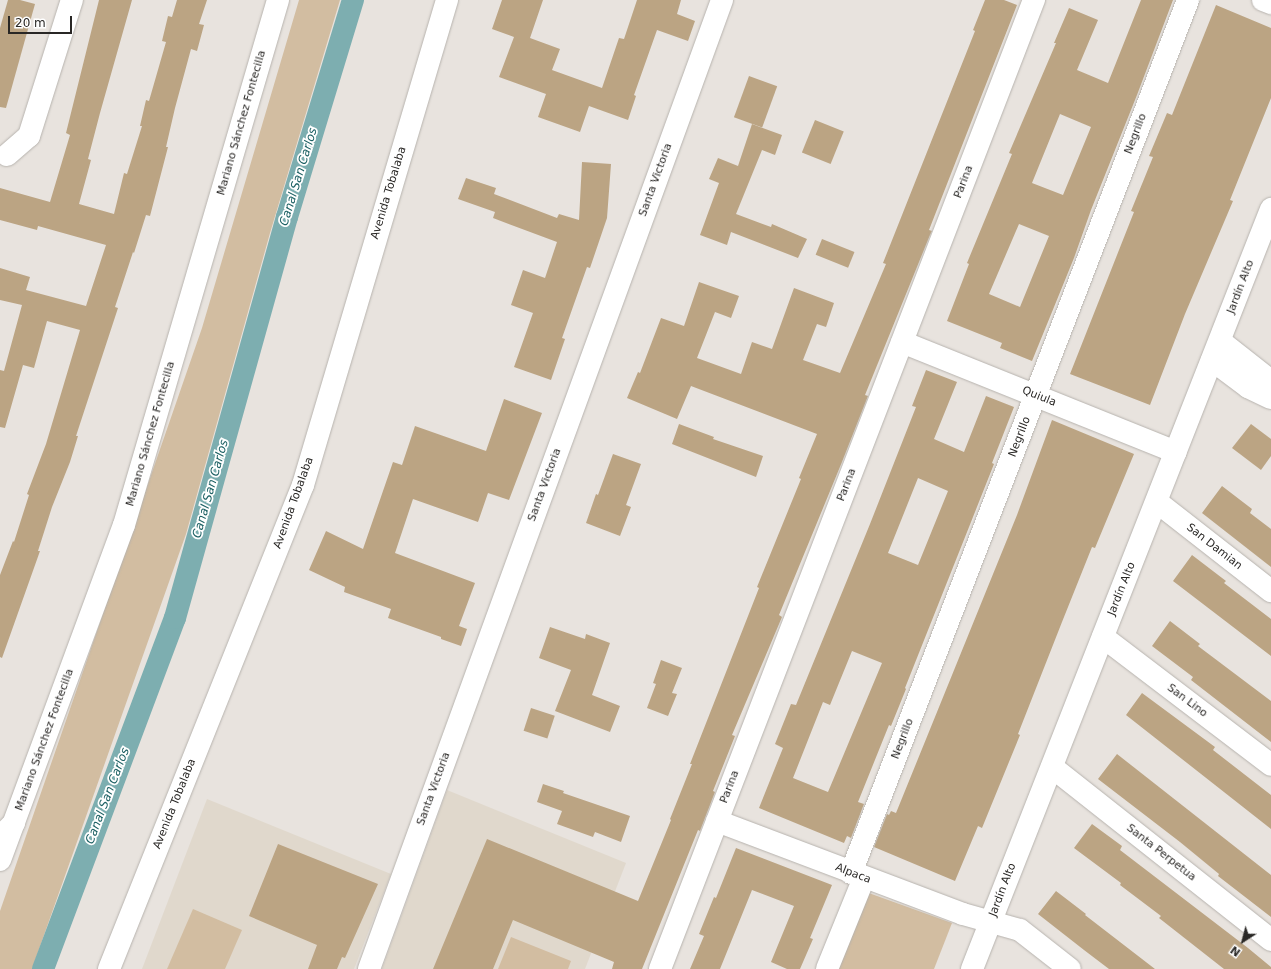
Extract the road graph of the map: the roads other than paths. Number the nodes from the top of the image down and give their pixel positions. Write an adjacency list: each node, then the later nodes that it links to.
1 (278, 0): 24 (street, Mariano Sánchez Fontecilla)
2 (447, 0): 29 (street, Avenida Tobalaba)
3 (722, 0): 30 (street, Santa Victoria)
4 (1034, 0): 12 (street, Parina)
5 (1188, 0): 15 (street, Negrillo)
6 (1263, 0): 8 (street)
7 (65, 2): 9 (street)
8 (1271, 3)
9 (7, 155)
10 (1271, 208): 11 (street, Jardín Alto)
11 (1220, 340): 13 (street, Jardín Alto); 14 (street)
12 (902, 342): 15 (street, Quiula); 23 (street, Parina)
13 (1212, 360): 16 (street); 17 (street, Jardín Alto)
14 (1271, 381)
15 (1036, 396): 17 (street, Quiula); 26 (street, Negrillo)
16 (1271, 398)
17 (1176, 452): 18 (street, Jardín Alto)
18 (1156, 502): 19 (street, San Damian); 20 (street, Jardín Alto)
19 (1271, 591)
20 (1103, 637): 21 (street, San Lino); 22 (street, Jardín Alto)
21 (1271, 765)
22 (1052, 767): 27 (street, Jardín Alto); 28 (street, Santa Perpetua)
23 (717, 821): 26 (street, Alpaca); 31 (street, Parina)
24 (7, 830): 25 (street, Mariano Sánchez Fontecilla)
25 (0, 860)
26 (858, 875): 27 (street, Alpaca); 32 (street, Negrillo)
27 (991, 922): 33 (street, Jardín Alto); 34 (street, Alpaca)
28 (1271, 940)
29 (109, 969)
30 (368, 969)
31 (660, 969)
32 (827, 969)
33 (972, 969)
34 (1070, 969)

